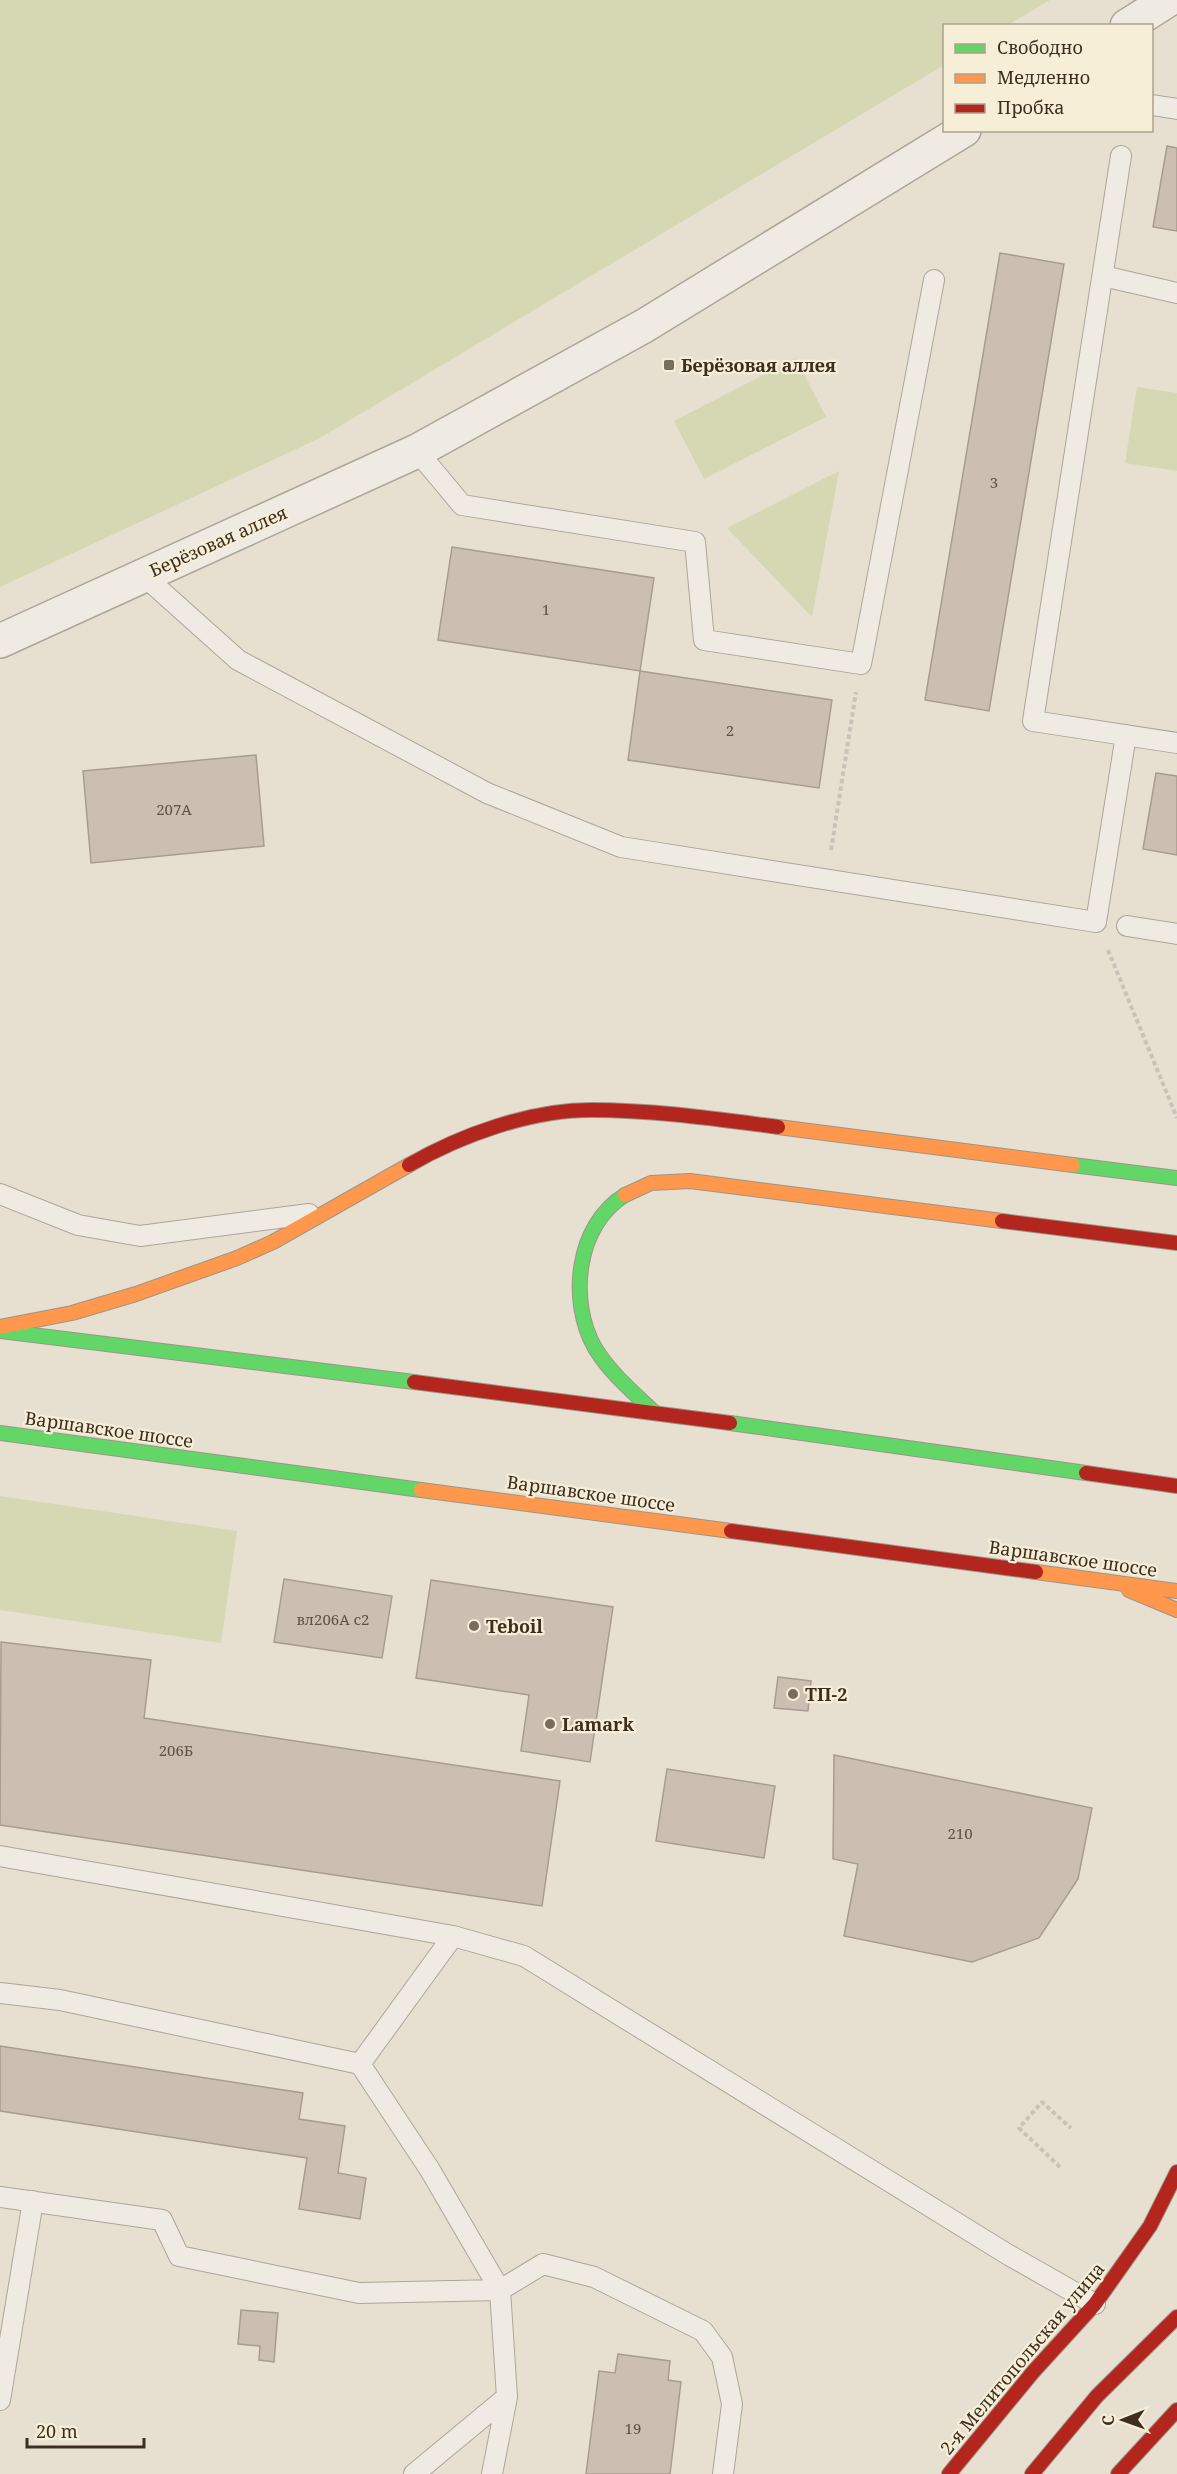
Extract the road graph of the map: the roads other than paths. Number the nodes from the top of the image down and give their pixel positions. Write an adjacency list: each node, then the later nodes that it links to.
1 (1168, 0): 2 (street)
2 (1130, 24)
3 (1153, 105): 4 (lane)
4 (1177, 109)
5 (961, 132): 10 (street, Берёзовая аллея)
6 (1121, 156): 7 (lane)
7 (1103, 276): 9 (lane); 13 (lane)
8 (934, 280): 10 (lane)
9 (1177, 292)
10 (417, 451): 11 (street, Берёзовая аллея)
11 (143, 575): 12 (street, Берёзовая аллея); 13 (lane)
12 (0, 641)
13 (1126, 735): 14 (lane)
14 (1177, 743)
15 (1127, 926): 16 (lane)
16 (1177, 934)
17 (1177, 1178): 19 (street)
18 (0, 1194): 19 (lane)
19 (326, 1212): 21 (street)
20 (1177, 1243): 22 (street)
21 (0, 1329): 22 (street)
22 (654, 1412): 24 (street)
23 (0, 1433): 25 (street, Варшавское шоссе)
24 (1177, 1486)
25 (1105, 1580): 26 (street, Варшавское шоссе); 27 (street)
26 (1177, 1591)
27 (1177, 1610)
28 (0, 1856): 29 (lane)
29 (453, 1936): 31 (lane); 36 (lane)
30 (0, 1993): 31 (lane)
31 (360, 2064): 35 (lane)
32 (1177, 2172): 36 (street, 2-я Мелитопольская улица)
33 (0, 2197): 34 (lane)
34 (33, 2201): 35 (lane); 39 (lane)
35 (500, 2290): 38 (lane); 43 (lane)
36 (1095, 2304): 44 (street, 2-я Мелитопольская улица)
37 (1177, 2317): 45 (street)
38 (507, 2397): 41 (lane); 42 (lane)
39 (0, 2400)
40 (1177, 2410): 46 (street)
41 (414, 2474)
42 (492, 2474)
43 (723, 2474)
44 (949, 2474)
45 (1032, 2474)
46 (1118, 2474)

